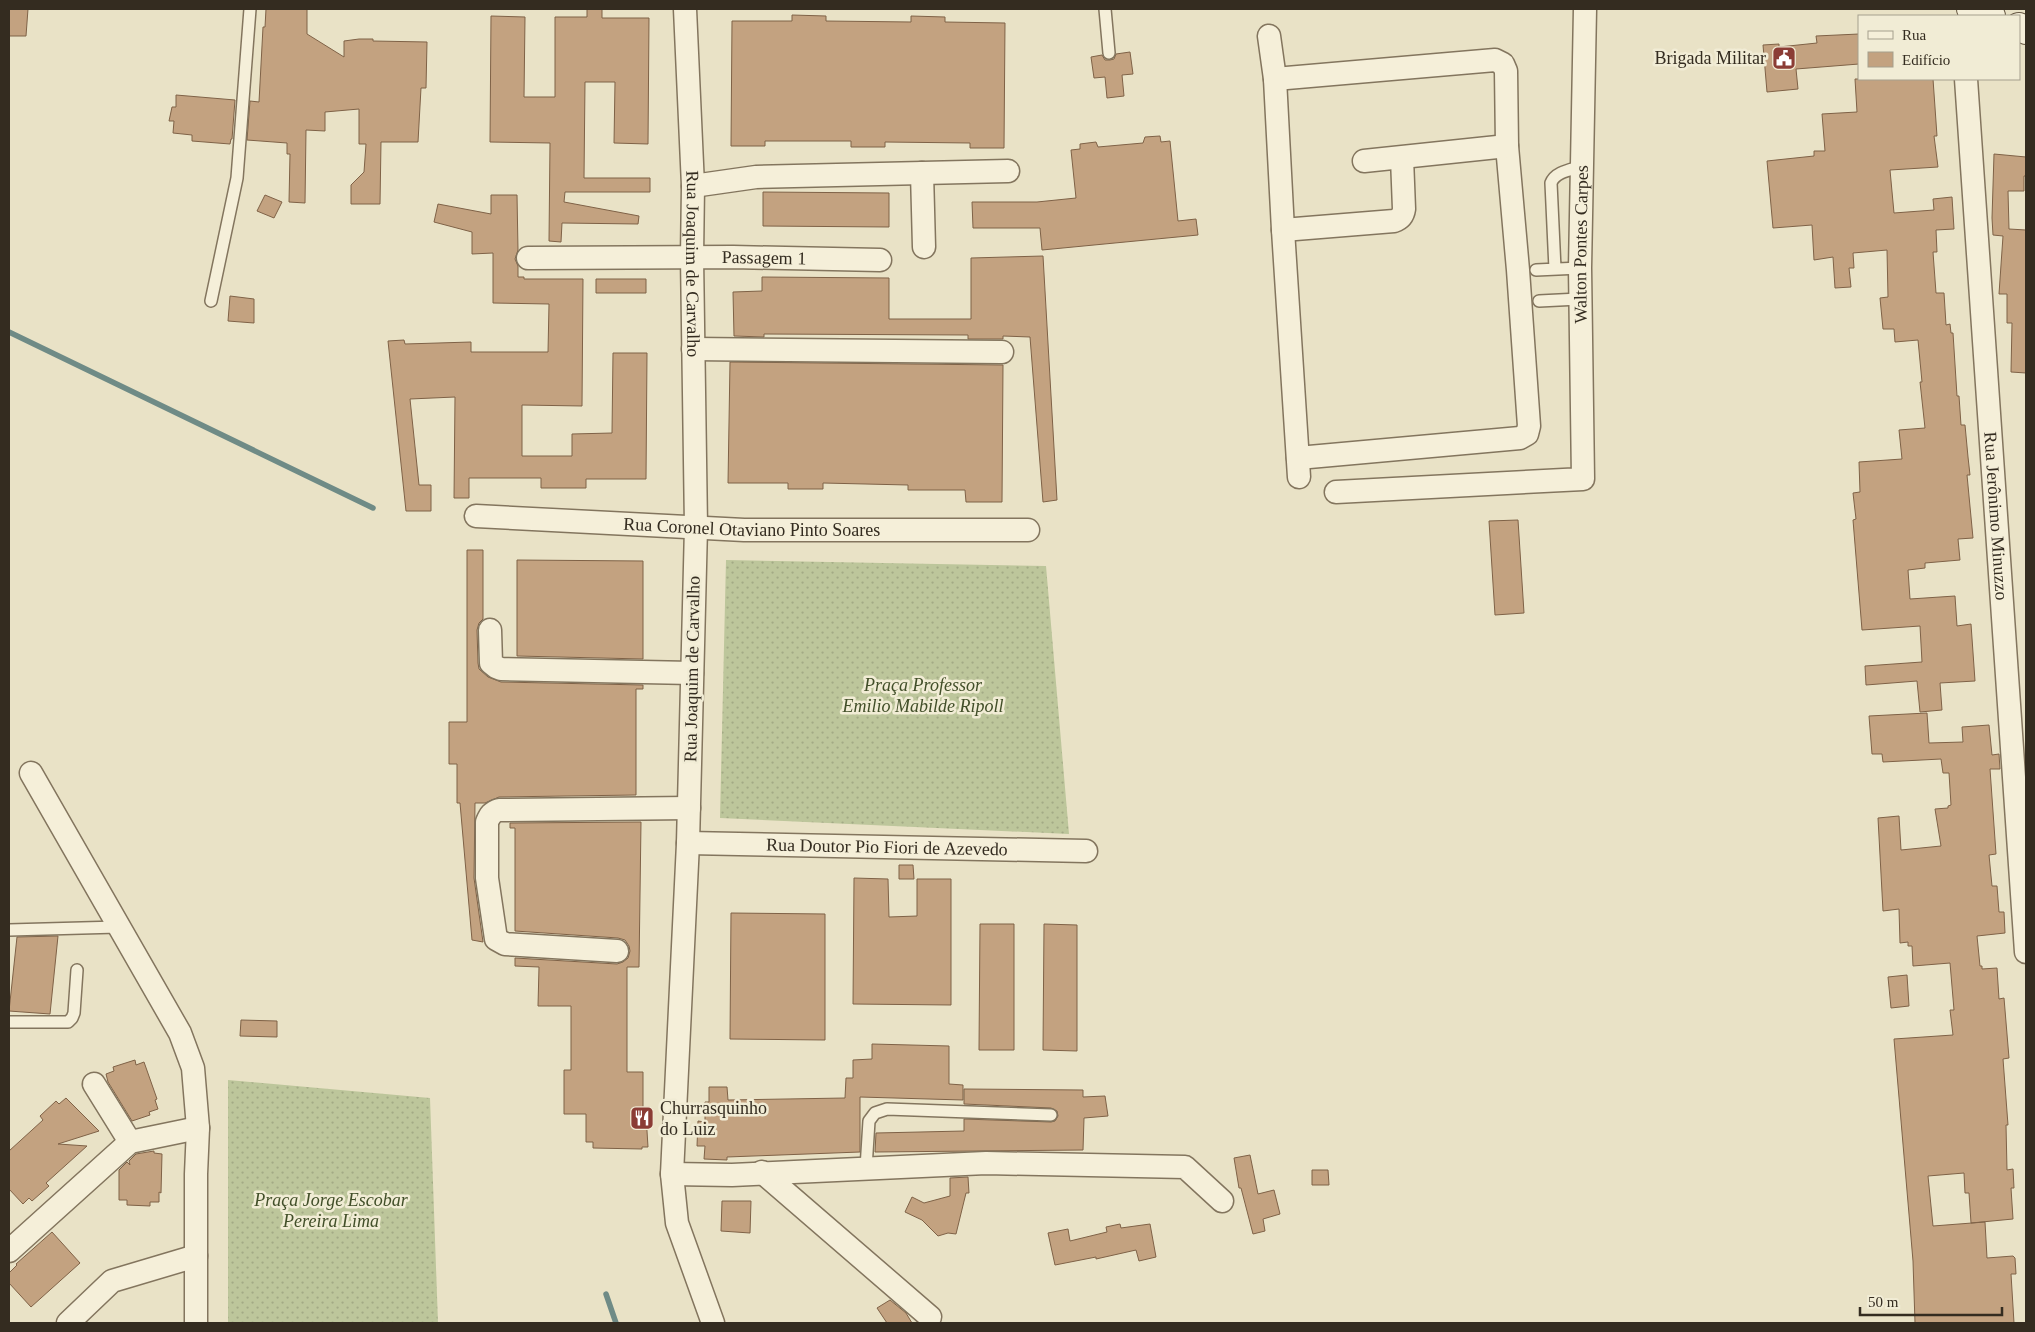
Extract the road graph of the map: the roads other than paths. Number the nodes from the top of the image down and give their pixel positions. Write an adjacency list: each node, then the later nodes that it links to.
1 (250, 9): 27 (lane)
2 (685, 9): 17 (street, Rua Joaquim de Carvalho)
3 (1104, 9): 8 (lane)
4 (1585, 9): 14 (street, Walton Pontes Carpes)
5 (1971, 9): 6 (main road)
6 (1988, 15)
7 (1269, 36): 9 (street)
8 (1109, 53)
9 (1275, 79): 11 (street); 18 (street)
10 (1966, 80): 43 (street, Rua Jerônimo Minuzzo)
11 (1507, 146): 12 (street); 24 (street)
12 (1402, 158): 13 (street); 18 (street)
13 (1364, 161)
14 (1580, 167): 23 (street, Walton Pontes Carpes); 24 (lane)
15 (1008, 171): 16 (street)
16 (922, 173): 17 (street); 19 (street)
17 (693, 186): 20 (street, Rua Joaquim de Carvalho)
18 (1283, 230): 26 (street)
19 (924, 247)
20 (692, 257): 21 (street, Passagem 1); 22 (street, Passagem 1); 28 (street, Rua Joaquim de Carvalho)
21 (528, 258)
22 (880, 260)
23 (1580, 268): 24 (lane); 25 (street, Walton Pontes Carpes)
24 (1536, 270): 26 (street)
25 (1579, 299): 26 (lane); 30 (street, Walton Pontes Carpes)
26 (1530, 301)
27 (211, 302)
28 (693, 350): 29 (street); 32 (street, Rua Joaquim de Carvalho)
29 (1002, 352)
30 (1336, 492)
31 (476, 516): 32 (street, Rua Coronel Otaviano Pinto Soares)
32 (696, 527): 33 (street, Rua Coronel Otaviano Pinto Soares); 35 (street, Rua Joaquim de Carvalho)
33 (1028, 530)
34 (490, 630): 35 (street)
35 (692, 673): 37 (street, Rua Joaquim de Carvalho)
36 (31, 773): 40 (street)
37 (689, 808): 38 (street, Rua Joaquim de Carvalho); 42 (street)
38 (688, 842): 39 (street, Rua Doutor Pio Fiori de Azevedo); 52 (street, Rua Joaquim de Carvalho)
39 (1086, 851)
40 (118, 927): 41 (lane); 48 (street)
41 (9, 930)
42 (617, 951)
43 (2026, 952)
44 (77, 970): 45 (lane)
45 (9, 1022)
46 (94, 1084): 49 (street)
47 (1051, 1115): 50 (lane)
48 (198, 1128): 49 (street); 55 (street)
49 (130, 1142): 54 (street)
50 (866, 1168): 51 (street); 53 (street)
51 (762, 1172): 52 (street); 56 (street)
52 (672, 1174): 59 (street, Rua Joaquim de Carvalho)
53 (1222, 1201)
54 (9, 1251)
55 (196, 1256): 57 (street); 58 (street)
56 (930, 1316)
57 (68, 1323)
58 (196, 1323)
59 (713, 1323)

